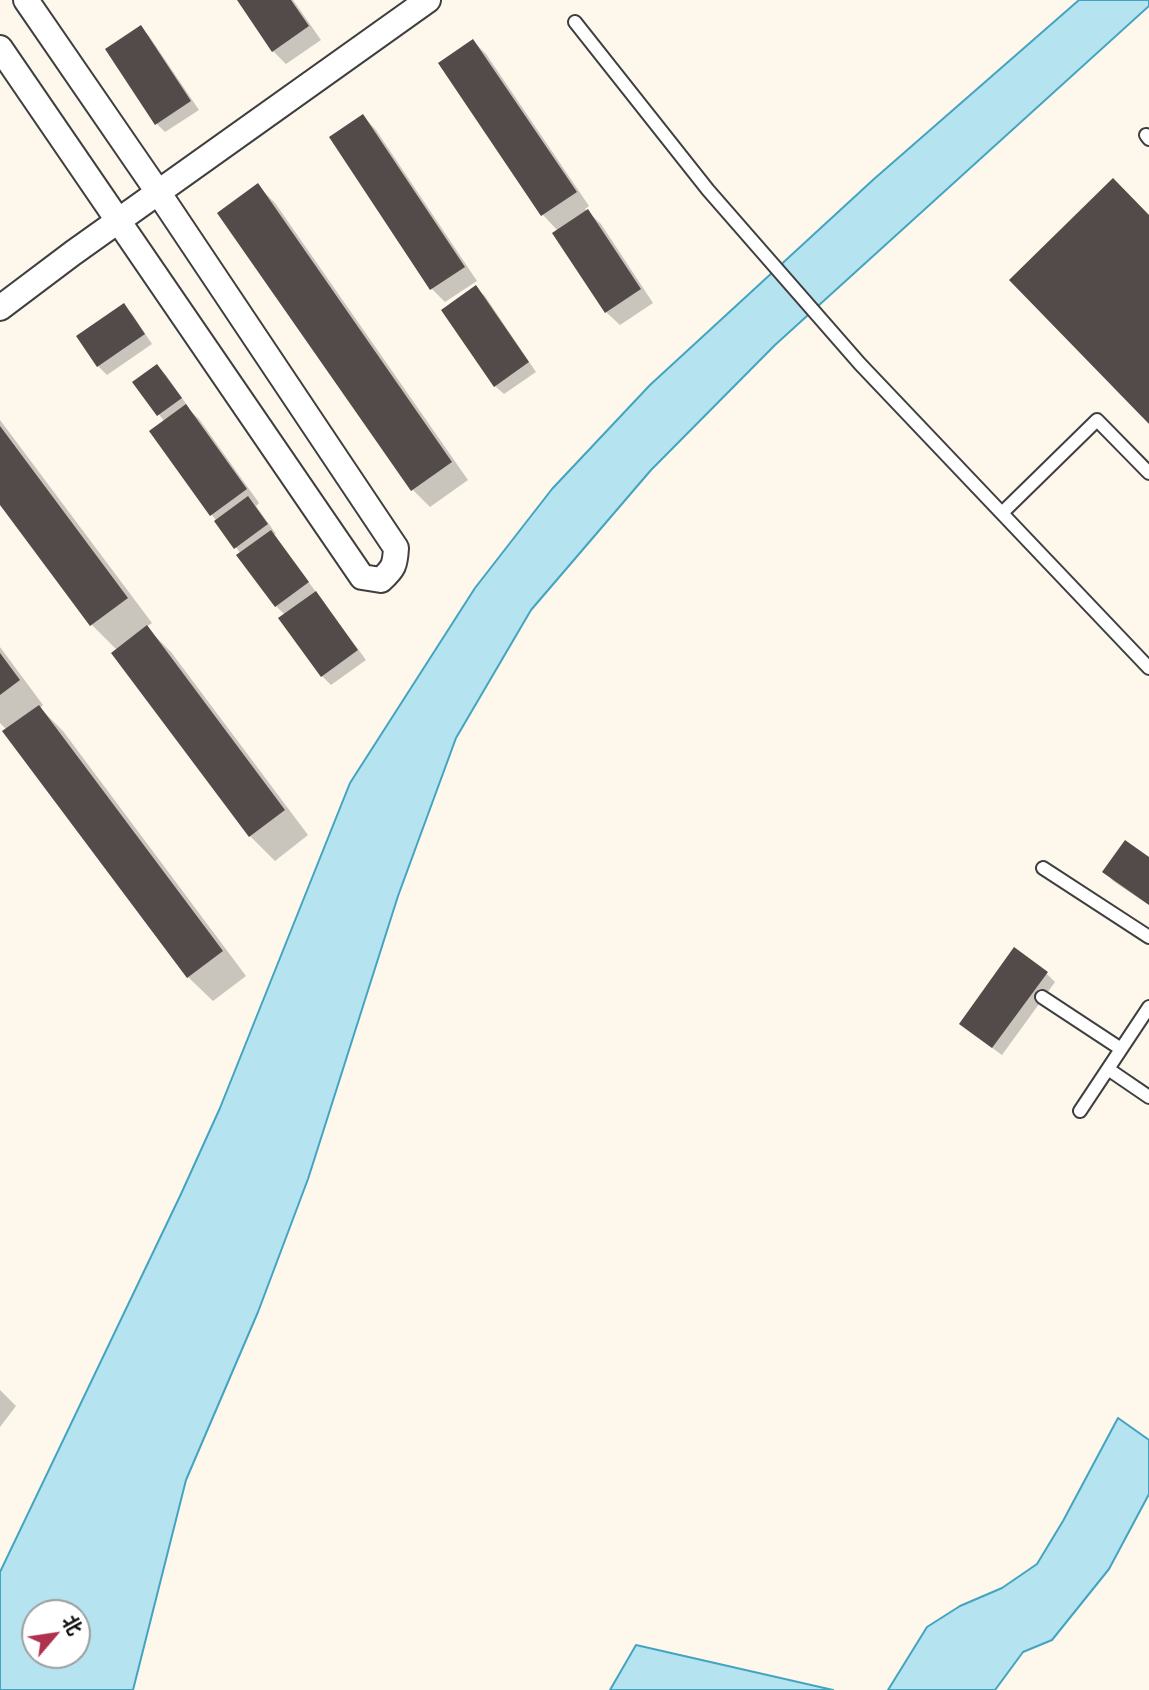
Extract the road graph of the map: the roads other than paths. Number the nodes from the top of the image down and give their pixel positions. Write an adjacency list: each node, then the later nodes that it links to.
1 (26, 0): 5 (street)
2 (428, 0): 5 (street)
3 (575, 22): 9 (lane)
4 (0, 48): 6 (street)
5 (158, 192): 6 (street); 6 (street)
6 (118, 221): 7 (street)
7 (0, 308)
8 (1149, 473): 9 (lane)
9 (1002, 513): 10 (lane)
10 (1148, 666)
11 (1043, 869): 12 (lane)
12 (1149, 937)
13 (1042, 997): 15 (lane)
14 (1149, 1007): 15 (lane)
15 (1121, 1049): 16 (lane)
16 (1108, 1069): 17 (lane); 18 (lane)
17 (1149, 1097)
18 (1080, 1111)

